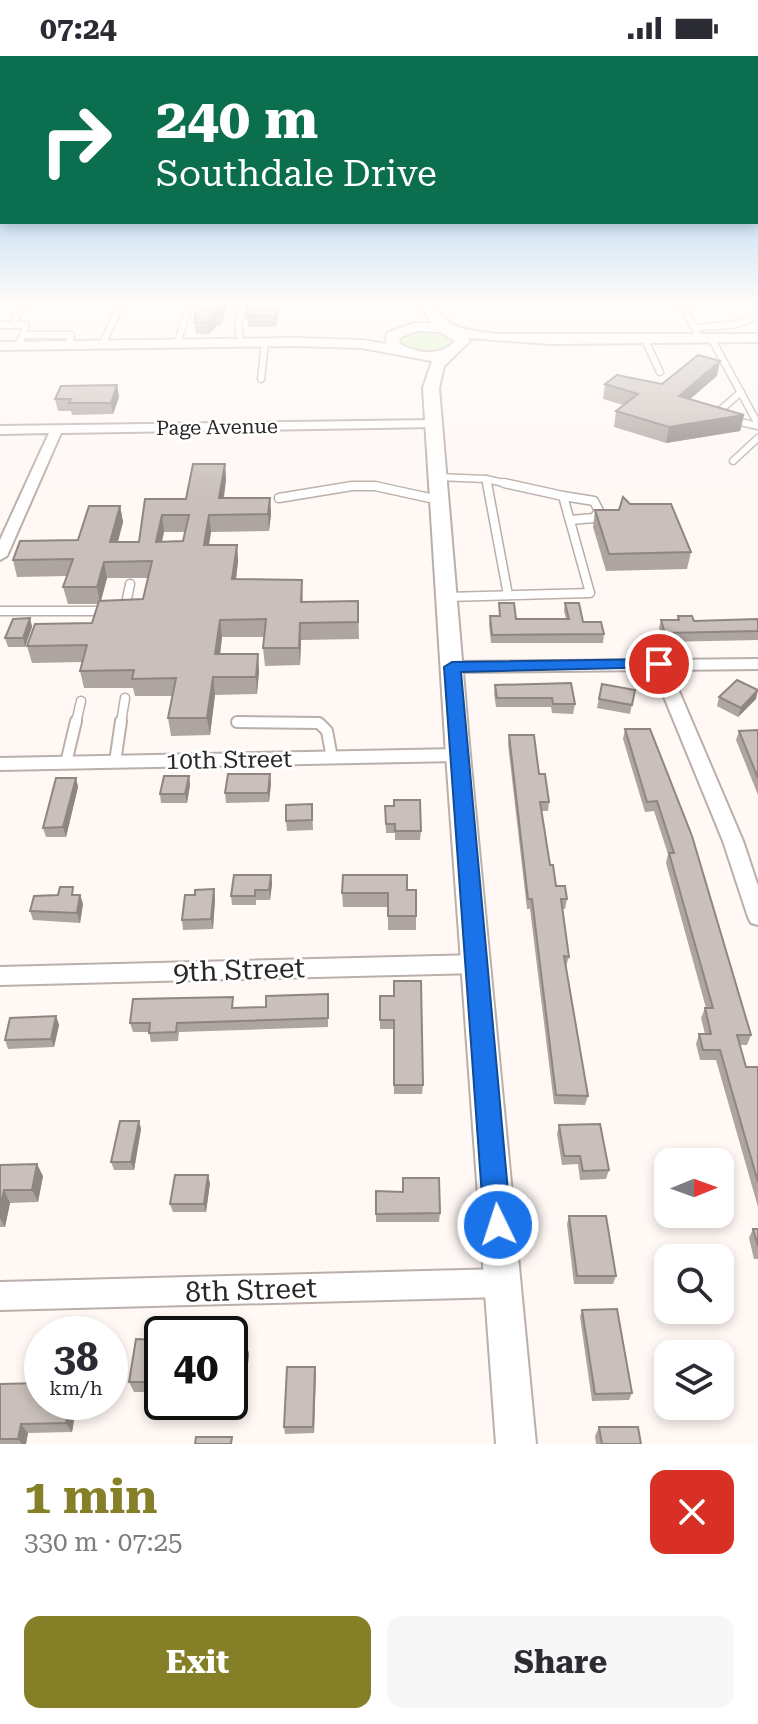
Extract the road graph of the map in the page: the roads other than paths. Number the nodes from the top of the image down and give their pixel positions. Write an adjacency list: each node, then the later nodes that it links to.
1 (262, 368): 7 (lane)
2 (415, 368): 8 (street)
3 (436, 368): 8 (street)
4 (658, 368): 6 (lane)
5 (725, 368): 9 (lane)
6 (660, 372)
7 (261, 379)
8 (431, 388): 10 (street)
9 (741, 392): 11 (lane); 11 (lane)
10 (433, 424): 12 (street, Page Avenue); 17 (street)
11 (758, 425)
12 (57, 429): 13 (street, Page Avenue); 21 (street)
13 (0, 430)
14 (758, 438): 15 (lane)
15 (733, 461)
16 (486, 479): 17 (lane); 18 (lane); 23 (lane)
17 (438, 489): 19 (lane); 24 (street)
18 (563, 496): 20 (lane); 20 (lane)
19 (279, 498)
20 (570, 520): 23 (lane)
21 (0, 556)
22 (130, 584): 25 (lane)
23 (508, 595): 24 (lane)
24 (447, 597): 28 (street)
25 (0, 611)
26 (659, 664): 27 (street); 28 (street); 37 (street)
27 (758, 664)
28 (452, 667): 32 (street)
29 (125, 698): 34 (lane)
30 (81, 701): 35 (lane)
31 (237, 722): 33 (lane)
32 (458, 755): 33 (street, 10th Street); 38 (street)
33 (332, 758): 34 (street, 10th Street)
34 (115, 762): 35 (street, 10th Street)
35 (66, 763): 36 (street, 10th Street)
36 (0, 764)
37 (758, 917)
38 (478, 964): 39 (street, 9th Street); 40 (street)
39 (0, 976)
40 (502, 1283): 41 (street, 8th Street); 42 (street)
41 (0, 1296)
42 (516, 1444)

